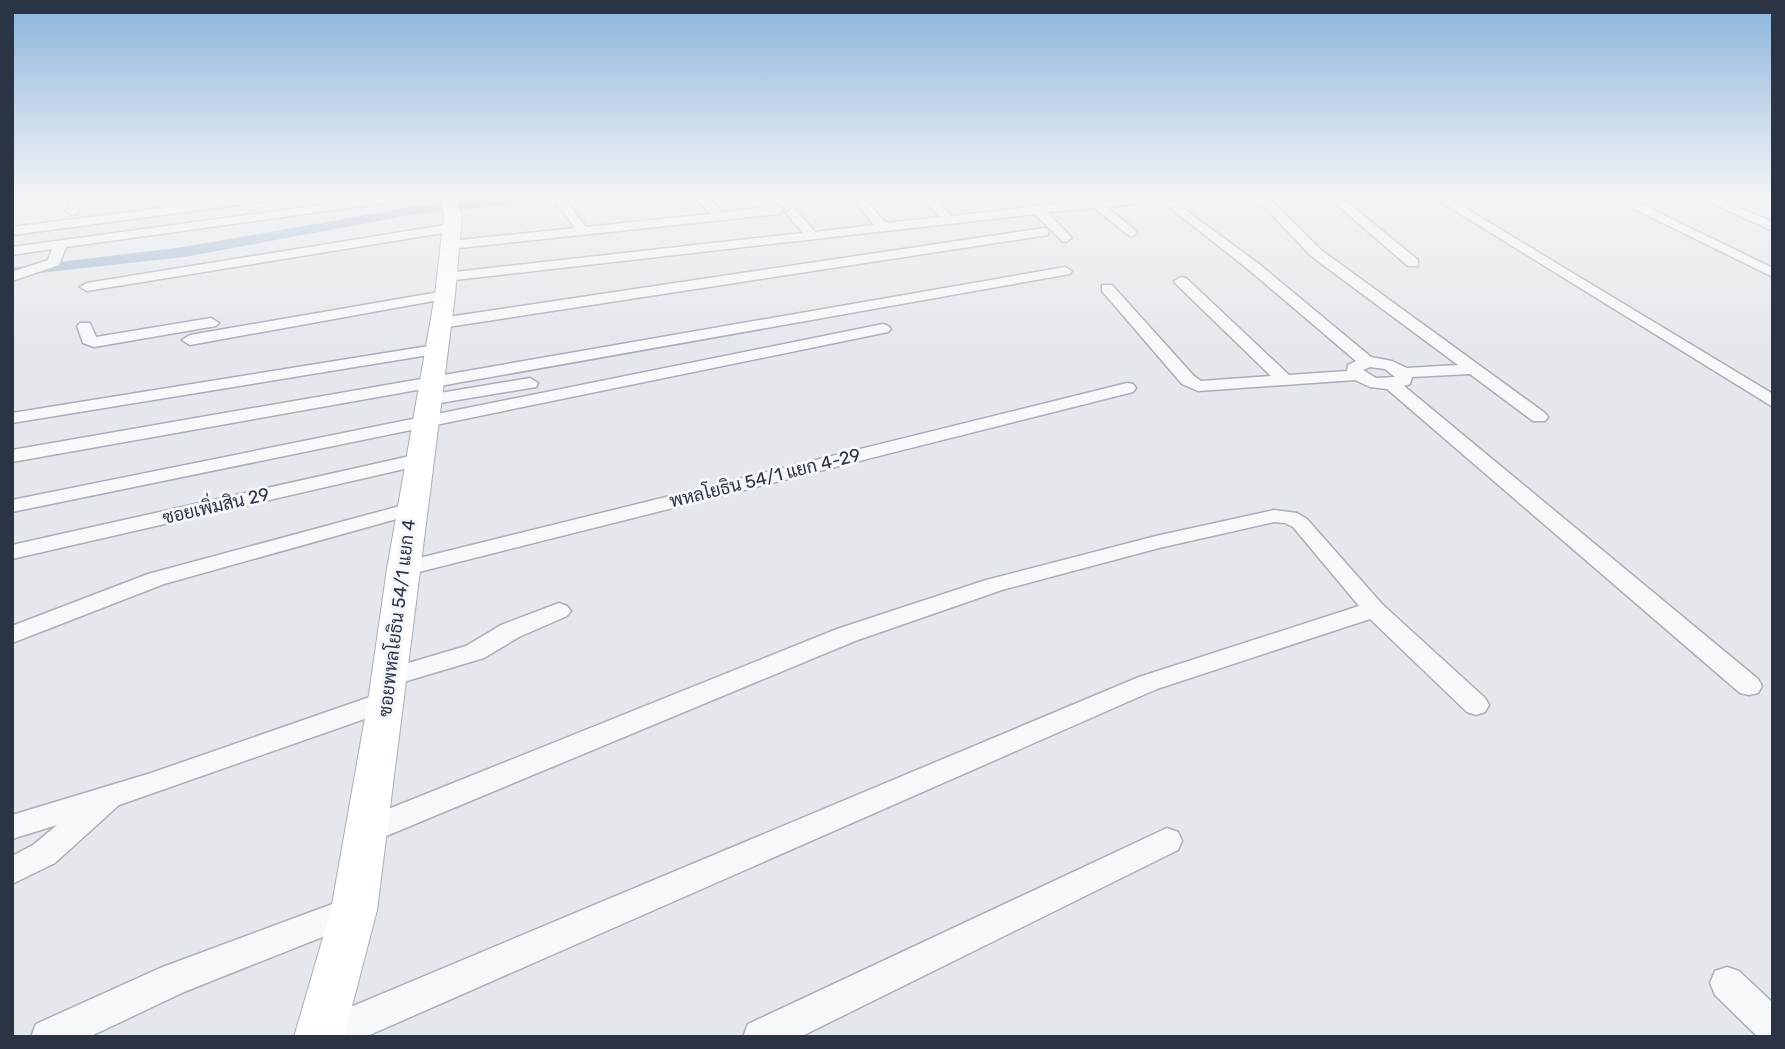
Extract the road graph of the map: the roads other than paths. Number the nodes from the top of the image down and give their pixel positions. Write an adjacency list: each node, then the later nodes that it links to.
1 (47, 246): 11 (street)
2 (59, 246): 16 (street)
3 (550, 246): 20 (street)
4 (744, 246): 20 (street)
5 (911, 246): 20 (street)
6 (1229, 246): 25 (street)
7 (1309, 246): 26 (street)
8 (1393, 246): 13 (street)
9 (1519, 246): 31 (street)
10 (1717, 246): 15 (street)
11 (34, 248): 12 (street)
12 (12, 251)
13 (1413, 263)
14 (1065, 271): 20 (street)
15 (1773, 273)
16 (12, 277)
17 (1181, 281): 28 (street)
18 (87, 287): 20 (street)
19 (1107, 288): 28 (street)
20 (442, 295): 21 (street); 23 (street); 29 (street); 33 (street); 34 (street); 35 (street, ซอยพหลโยธิน 54/1 แยก 4); 36 (street)
21 (303, 318): 22 (street); 24 (street)
22 (85, 327)
23 (883, 329)
24 (190, 340)
25 (1362, 368): 27 (street); 28 (street)
26 (1472, 369): 27 (street); 32 (street)
27 (1398, 379): 43 (street)
28 (1284, 380)
29 (530, 383)
30 (1127, 388): 39 (street, พหลโยธิน 54/1 แยก 4-29)
31 (1773, 402)
32 (1539, 417)
33 (12, 418)
34 (12, 456)
35 (419, 460): 37 (street, ซอยพหลโยธิน 54/1 แยก 4); 38 (street, ซอยเพิ่มสิน 29)
36 (12, 506)
37 (411, 509): 39 (street, ซอยพหลโยธิน 54/1 แยก 4); 42 (street)
38 (12, 552)
39 (402, 569): 44 (street, ซอยพหลโยธิน 54/1 แยก 4)
40 (1374, 609): 45 (street); 48 (street); 55 (street)
41 (559, 611): 44 (street)
42 (12, 635)
43 (1749, 686)
44 (389, 689): 46 (street); 48 (street, ซอยพหลโยธิน 54/1 แยก 4)
45 (1476, 705)
46 (114, 795): 47 (street); 50 (street)
47 (12, 827)
48 (366, 831): 51 (street, ซอยพหลโยธิน 54/1 แยก 4)
49 (1167, 841): 56 (street)
50 (12, 871)
51 (354, 910): 54 (street); 55 (street, ซอยพหลโยธิน 54/1 แยก 4)
52 (1727, 983): 53 (street)
53 (1773, 1027)
54 (49, 1037)
55 (321, 1037)
56 (761, 1037)

